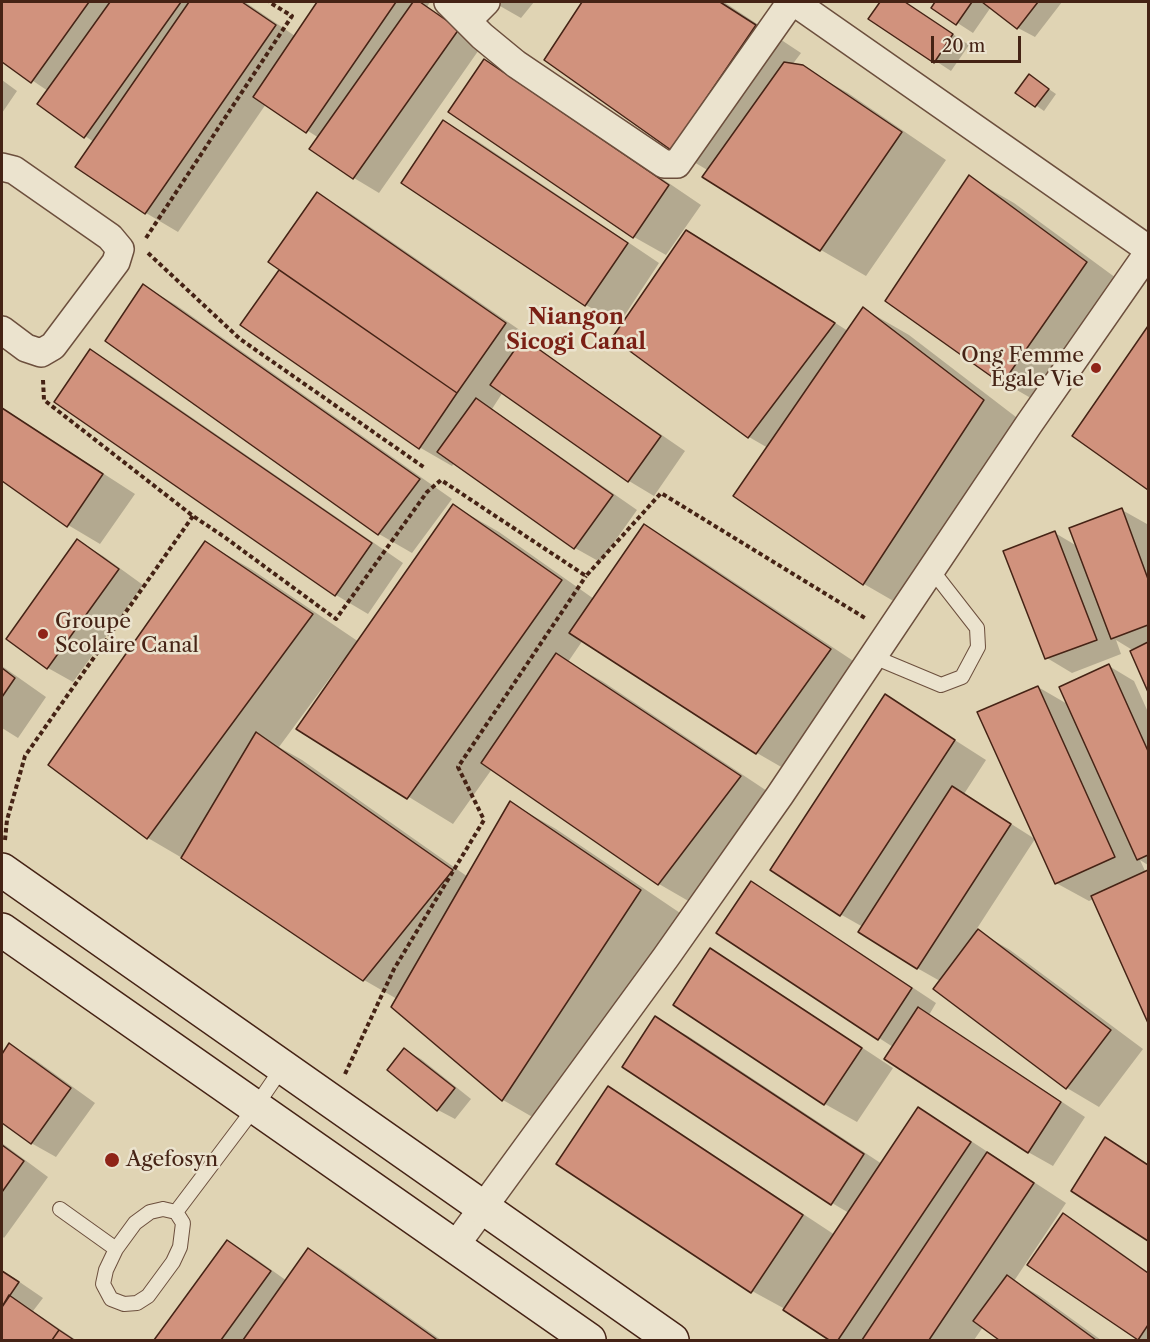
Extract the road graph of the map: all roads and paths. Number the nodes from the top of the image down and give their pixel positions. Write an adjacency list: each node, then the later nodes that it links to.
1 (269, 2): 10 (path)
2 (448, 2): 5 (street)
3 (486, 2): 5 (street)
4 (792, 2): 5 (street); 7 (street)
5 (467, 21)
6 (2, 167): 9 (street)
7 (1149, 251): 12 (street)
8 (2, 330): 9 (street)
9 (41, 353): 11 (path)
10 (425, 468)
11 (193, 516): 13 (path); 16 (path)
12 (931, 569): 14 (street); 15 (lane)
13 (586, 576): 14 (path); 19 (path)
14 (890, 633): 15 (street)
15 (874, 657): 21 (street)
16 (2, 872): 18 (main road)
17 (2, 930): 20 (main road)
18 (282, 1068): 19 (main road); 20 (lane)
19 (331, 1101): 21 (main road)
20 (256, 1106): 23 (lane); 24 (main road)
21 (483, 1207): 24 (street); 27 (main road)
22 (60, 1209): 25 (lane)
23 (176, 1212): 25 (lane); 25 (lane)
24 (455, 1246): 26 (main road)
25 (116, 1249)
26 (589, 1341)
27 (672, 1341)

